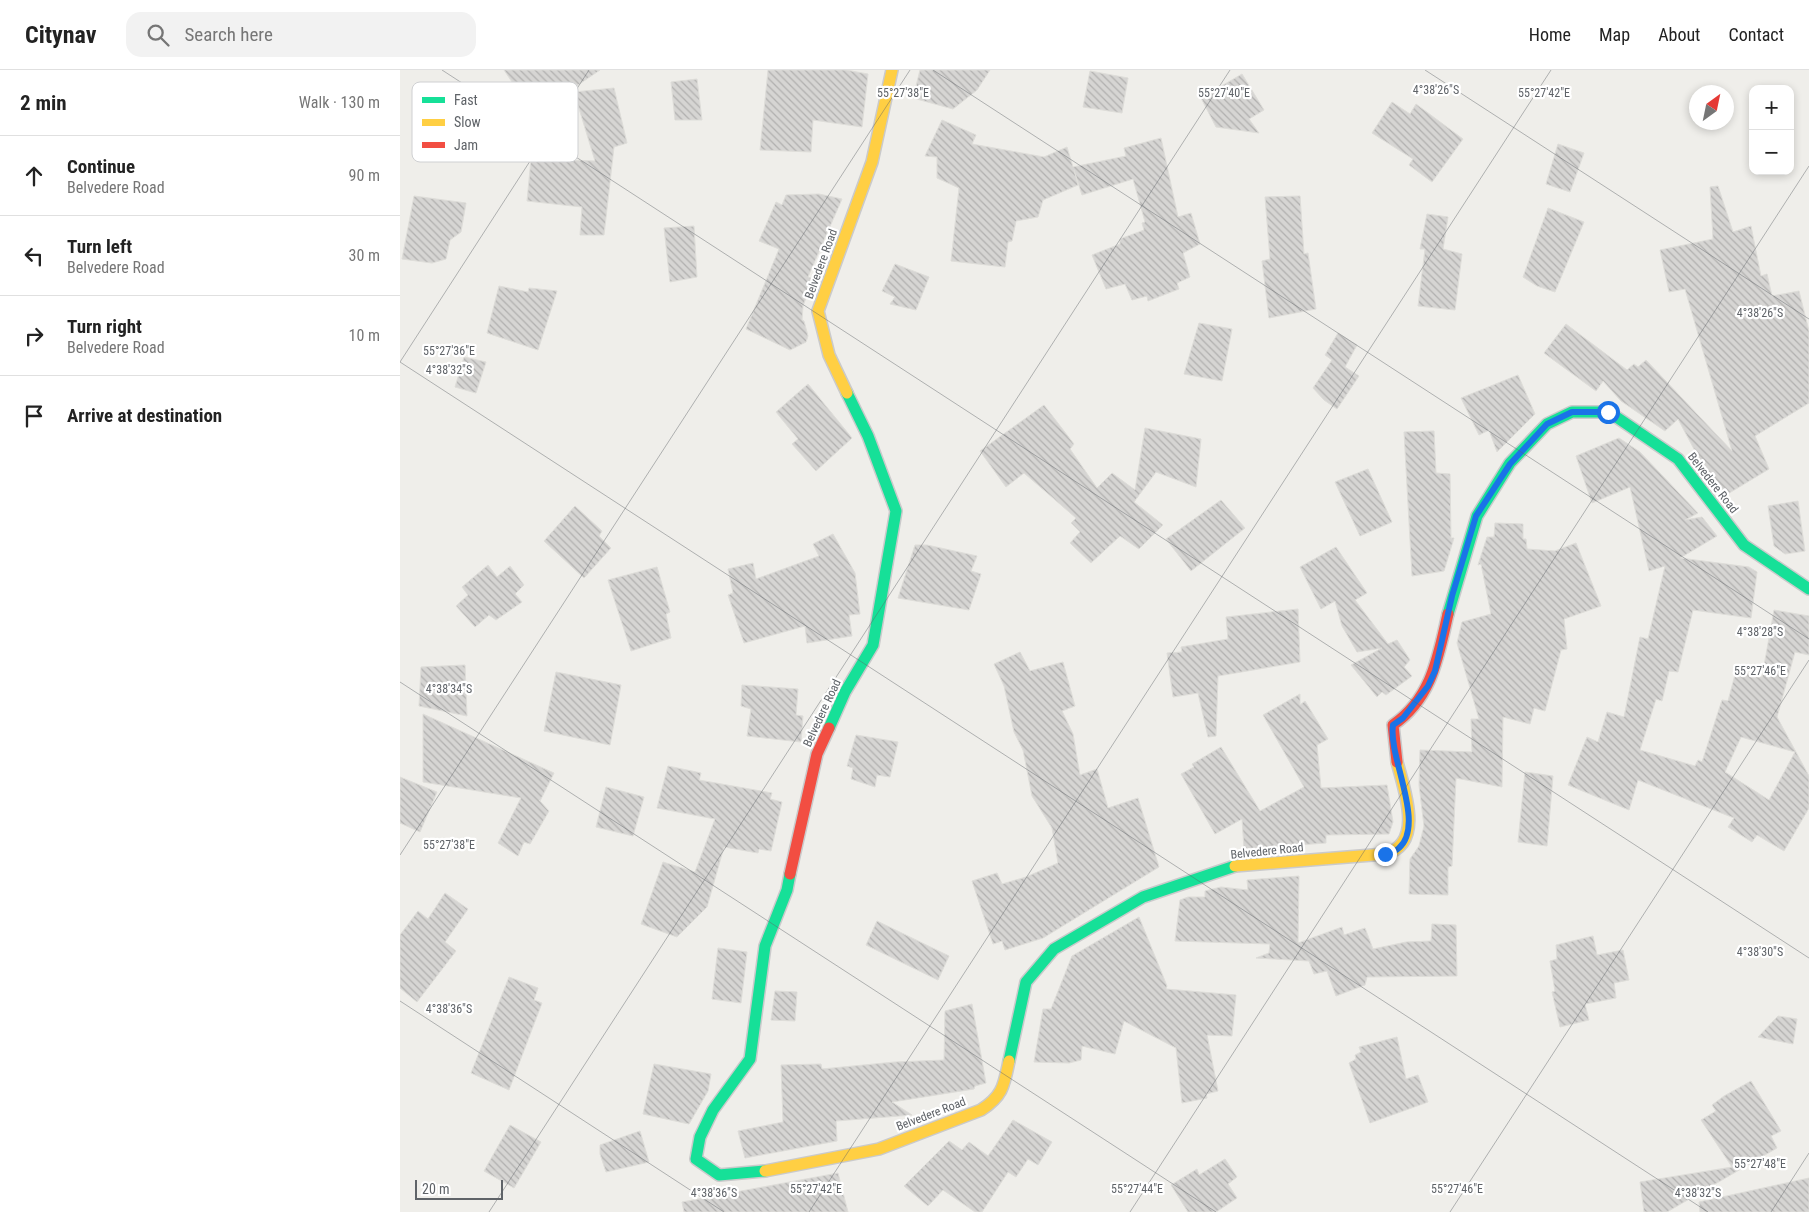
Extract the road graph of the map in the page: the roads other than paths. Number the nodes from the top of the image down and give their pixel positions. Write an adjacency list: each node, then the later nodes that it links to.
1 (892, 70): 2 (street, Belvedere Road)
2 (1809, 589)

